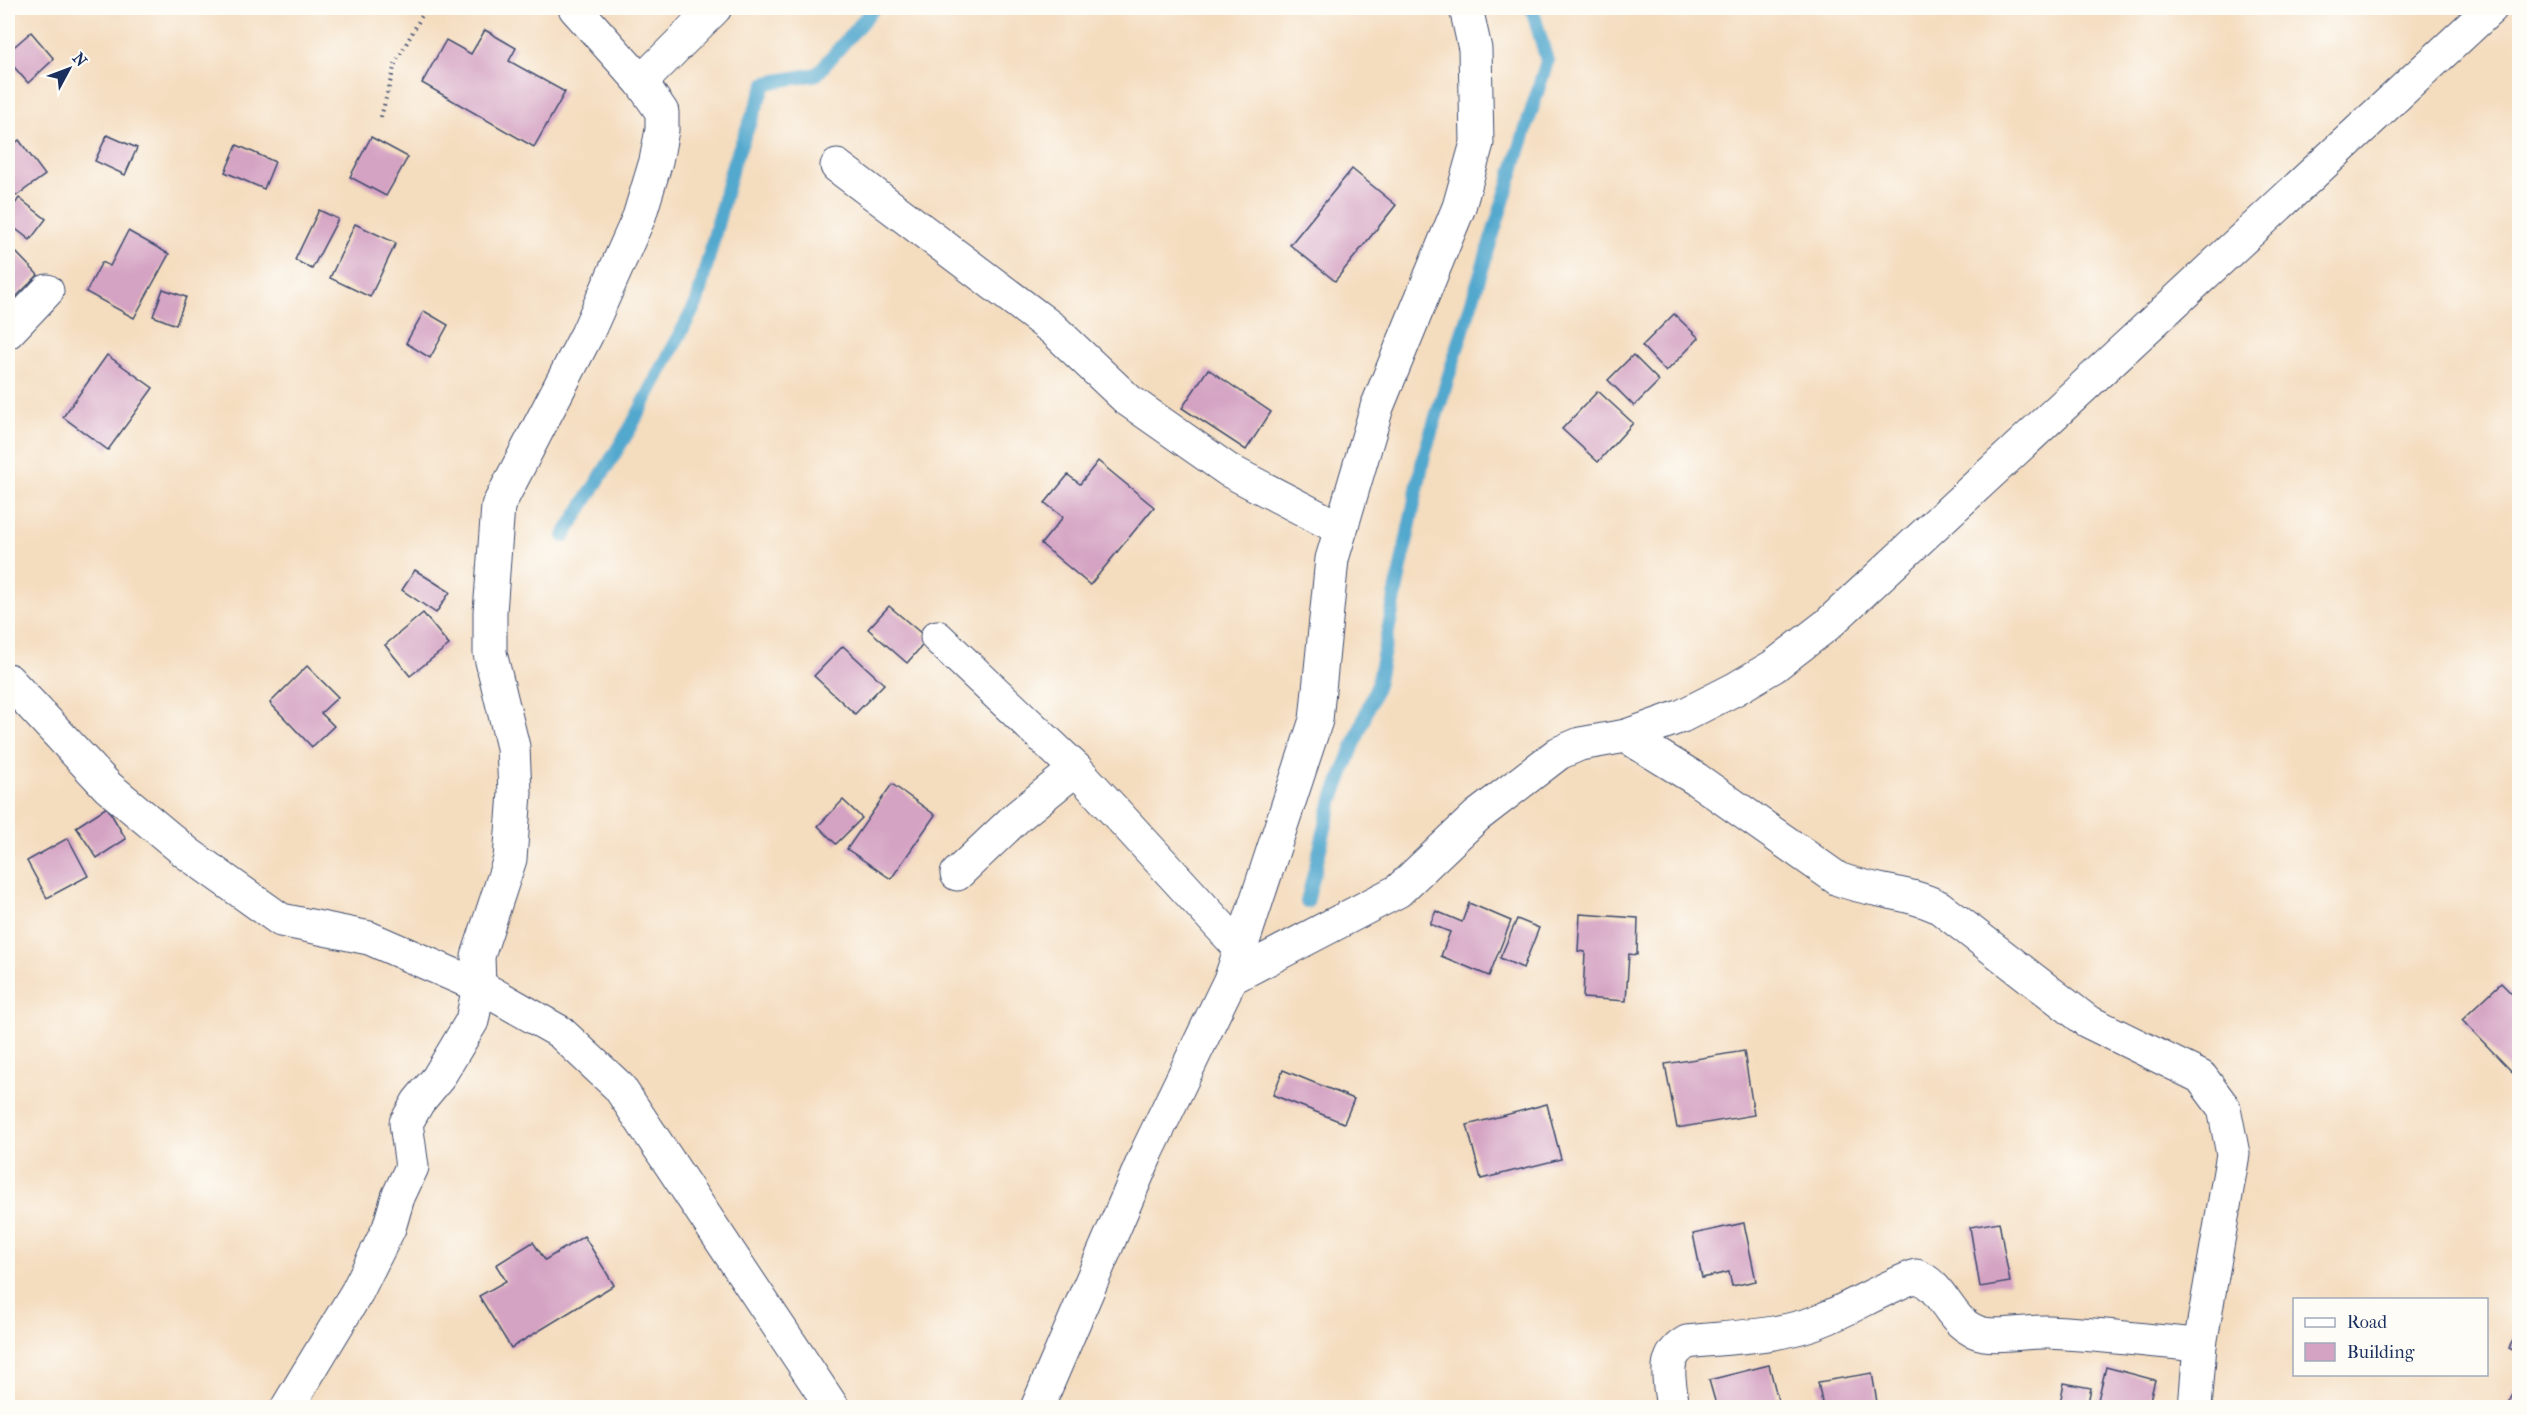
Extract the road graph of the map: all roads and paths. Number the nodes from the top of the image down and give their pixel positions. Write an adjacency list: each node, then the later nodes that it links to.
1 (426, 8): 7 (path)
2 (575, 8): 6 (street)
3 (715, 8): 6 (street)
4 (1466, 8): 11 (street)
5 (2491, 8): 14 (street)
6 (641, 82): 18 (street)
7 (381, 117)
8 (837, 166): 11 (street)
9 (47, 291): 10 (street)
10 (8, 332)
11 (1341, 529): 17 (street)
12 (937, 637): 15 (street)
13 (8, 680): 18 (street)
14 (1626, 736): 17 (street); 19 (street)
15 (1076, 769): 16 (street); 17 (street)
16 (957, 874)
17 (1236, 964): 22 (street)
18 (478, 986): 20 (street); 21 (street)
19 (2200, 1345): 23 (street); 24 (street)
20 (287, 1407)
21 (833, 1407)
22 (1037, 1407)
23 (1673, 1407)
24 (2195, 1407)

